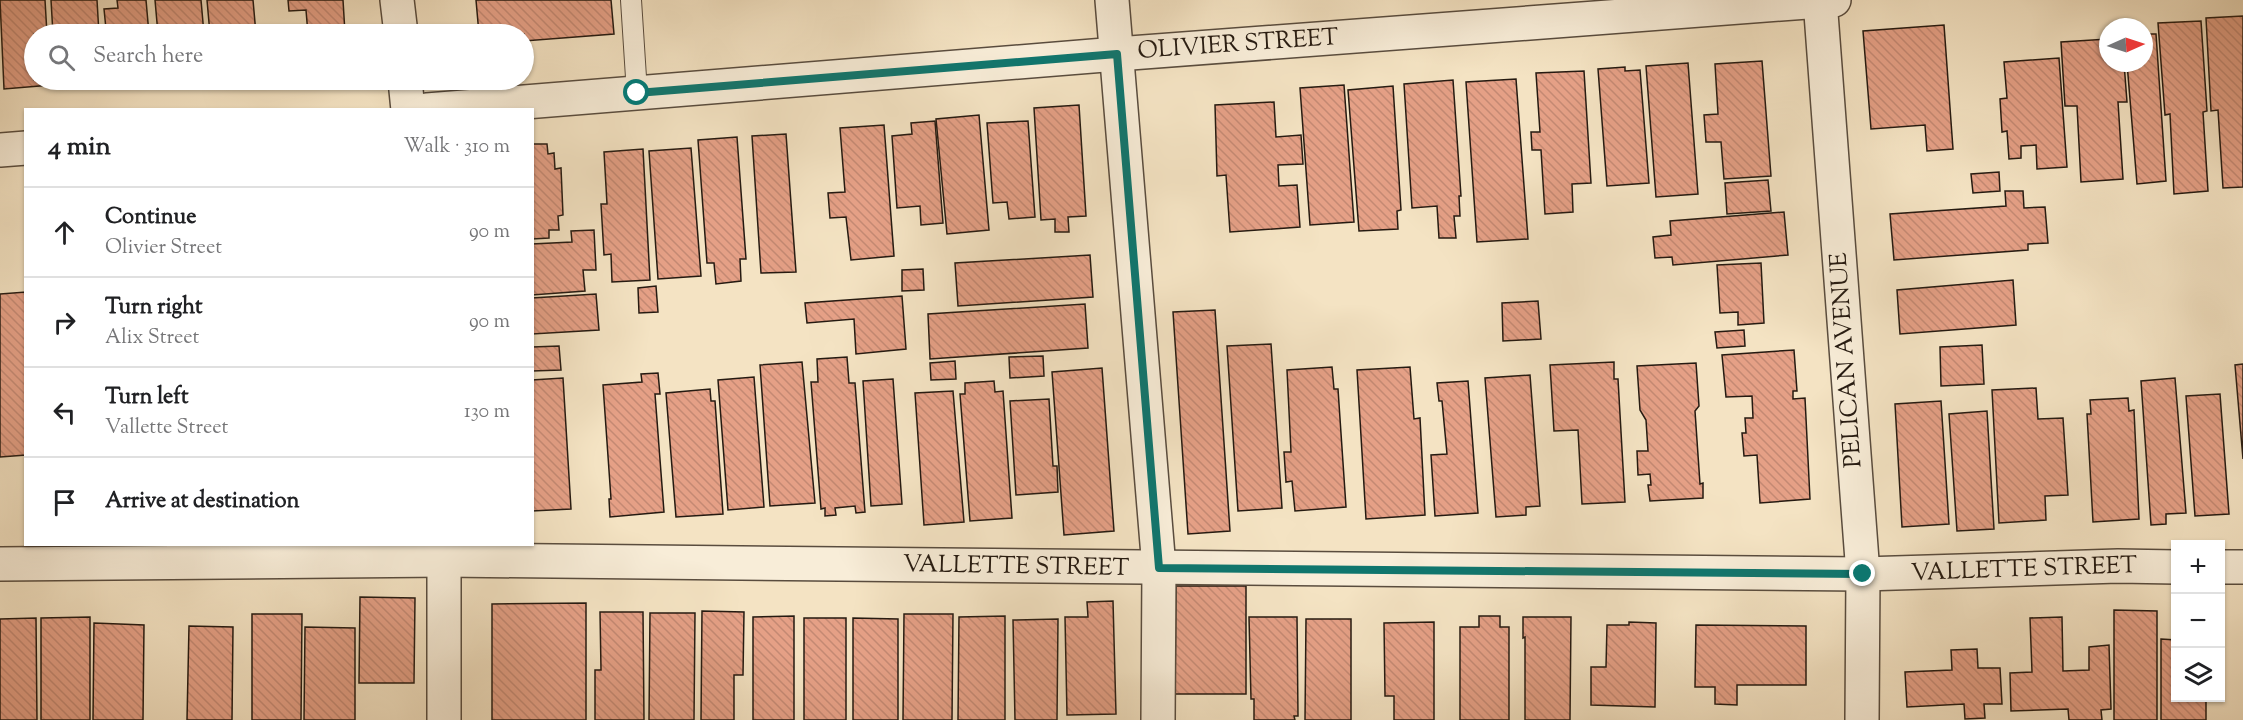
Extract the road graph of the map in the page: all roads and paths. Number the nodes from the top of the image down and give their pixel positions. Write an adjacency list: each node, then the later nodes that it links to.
1 (397, 0): 5 (street)
2 (631, 0): 8 (lane)
3 (1112, 0): 6 (street)
4 (1825, 0): 6 (street, OLIVIER STREET); 19 (street, PELICAN AVENUE)
5 (400, 24)
6 (1117, 54): 8 (street, OLIVIER STREET); 18 (street)
7 (406, 90): 9 (street)
8 (637, 93): 10 (street, OLIVIER STREET)
9 (408, 108)
10 (452, 108)
11 (24, 148): 12 (street)
12 (0, 150)
13 (444, 552): 14 (street, VALLETTE STREET); 18 (street, VALLETTE STREET); 20 (street)
14 (0, 564)
15 (2171, 567): 19 (street, VALLETTE STREET)
16 (2225, 567): 17 (street)
17 (2243, 567)
18 (1159, 568): 19 (street, VALLETTE STREET); 21 (street)
19 (1863, 574): 22 (street, PELICAN AVENUE)
20 (444, 720)
21 (1158, 720)
22 (1862, 720)

